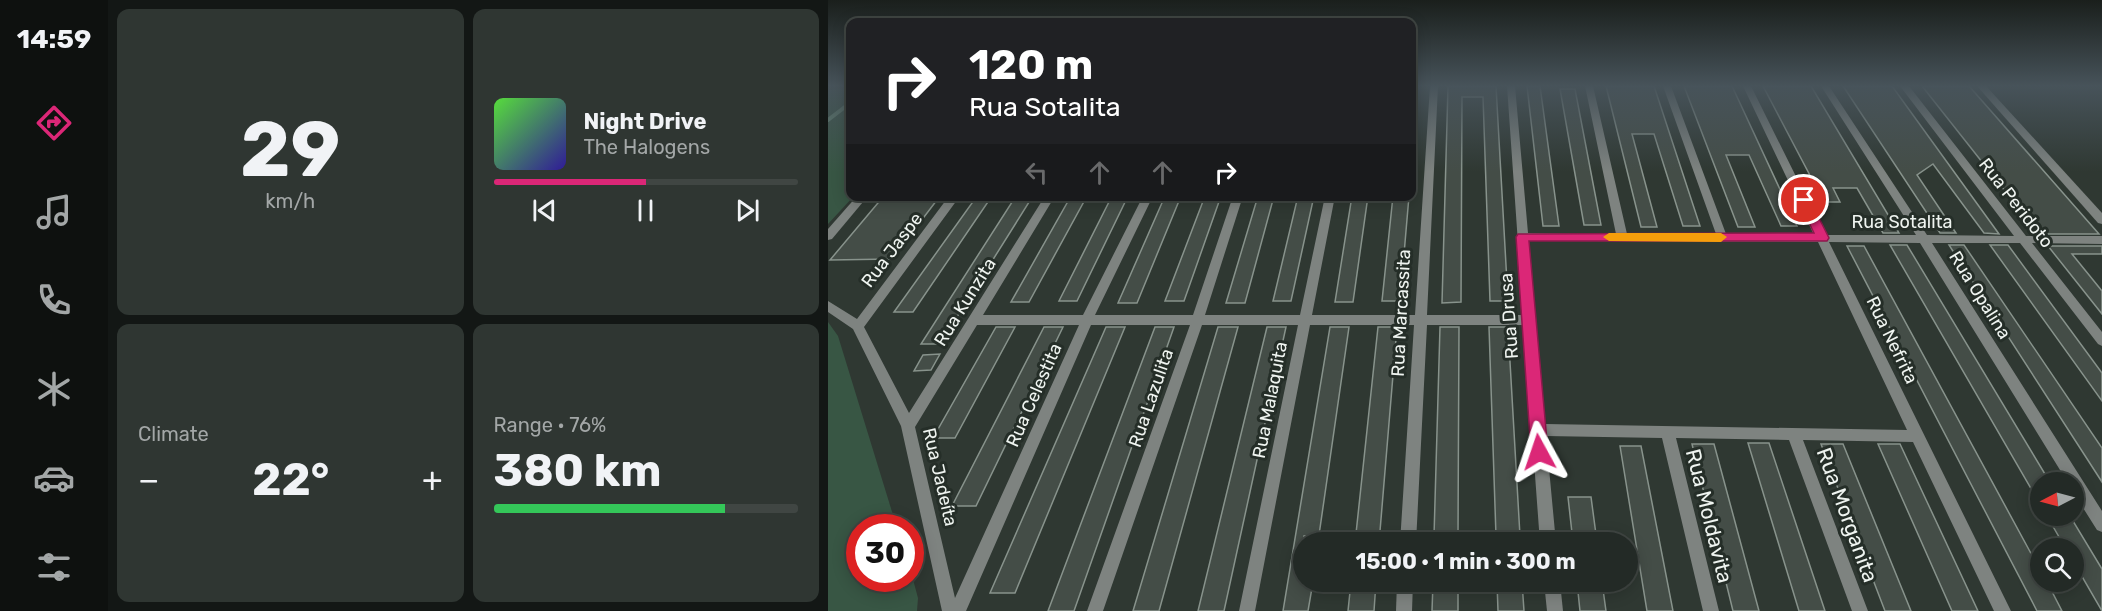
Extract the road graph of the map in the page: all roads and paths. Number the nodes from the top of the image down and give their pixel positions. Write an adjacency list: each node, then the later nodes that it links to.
1 (1432, 115): 28 (street, Rua Marcassita)
2 (1513, 115): 17 (street, Rua Drusa)
3 (1595, 115): 18 (street)
4 (1677, 115): 19 (street)
5 (1761, 115): 20 (street, Rua Nefrita)
6 (1843, 115): 21 (street, Rua Opalina)
7 (1926, 115): 22 (street, Rua Peridoto)
8 (2006, 115): 15 (street)
9 (859, 201): 16 (street)
10 (951, 201): 31 (street, Rua Jaspe)
11 (1047, 201): 29 (street, Rua Kunzita)
12 (1146, 201): 25 (street, Rua Celestita)
13 (1236, 201): 26 (street, Rua Lazulita)
14 (1329, 201): 27 (street, Rua Malaquita)
15 (2102, 220)
16 (828, 236)
17 (1522, 237): 18 (street, Rua Sotalita); 30 (street, Rua Drusa)
18 (1622, 237): 19 (street, Rua Sotalita)
19 (1722, 237): 20 (street, Rua Sotalita)
20 (1823, 238): 21 (street, Rua Sotalita); 37 (street, Rua Nefrita)
21 (1923, 238): 22 (street, Rua Sotalita); 38 (street, Rua Opalina)
22 (2023, 239): 23 (street, Rua Sotalita); 32 (street, Rua Peridoto)
23 (2102, 240)
24 (828, 306): 31 (street, Rua Jadeíta)
25 (1088, 318): 26 (street); 29 (street); 44 (street, Rua Celestita)
26 (1198, 318): 27 (street); 45 (street, Rua Lazulita)
27 (1305, 319): 28 (street); 46 (street, Rua Malaquita)
28 (1420, 319): 30 (street); 39 (street, Rua Marcassita)
29 (975, 320): 33 (street, Rua Kunzita)
30 (1529, 320): 34 (street, Rua Drusa)
31 (858, 326): 33 (street, Rua Jadeíta)
32 (2102, 341)
33 (908, 426): 43 (street, Rua Jadeíta)
34 (1537, 429): 35 (street); 40 (street, Rua Drusa)
35 (1667, 431): 36 (street); 49 (street, Rua Moldavita)
36 (1794, 434): 37 (street); 50 (street, Rua Morganita)
37 (1919, 436): 51 (street, Rua Nefrita)
38 (2102, 525)
39 (1409, 532)
40 (1547, 532)
41 (1405, 592): 47 (street)
42 (1553, 592): 48 (street)
43 (950, 611)
44 (958, 611)
45 (1095, 611)
46 (1247, 611)
47 (1404, 611)
48 (1555, 611)
49 (1711, 611)
50 (1860, 611)
51 (2002, 611)

